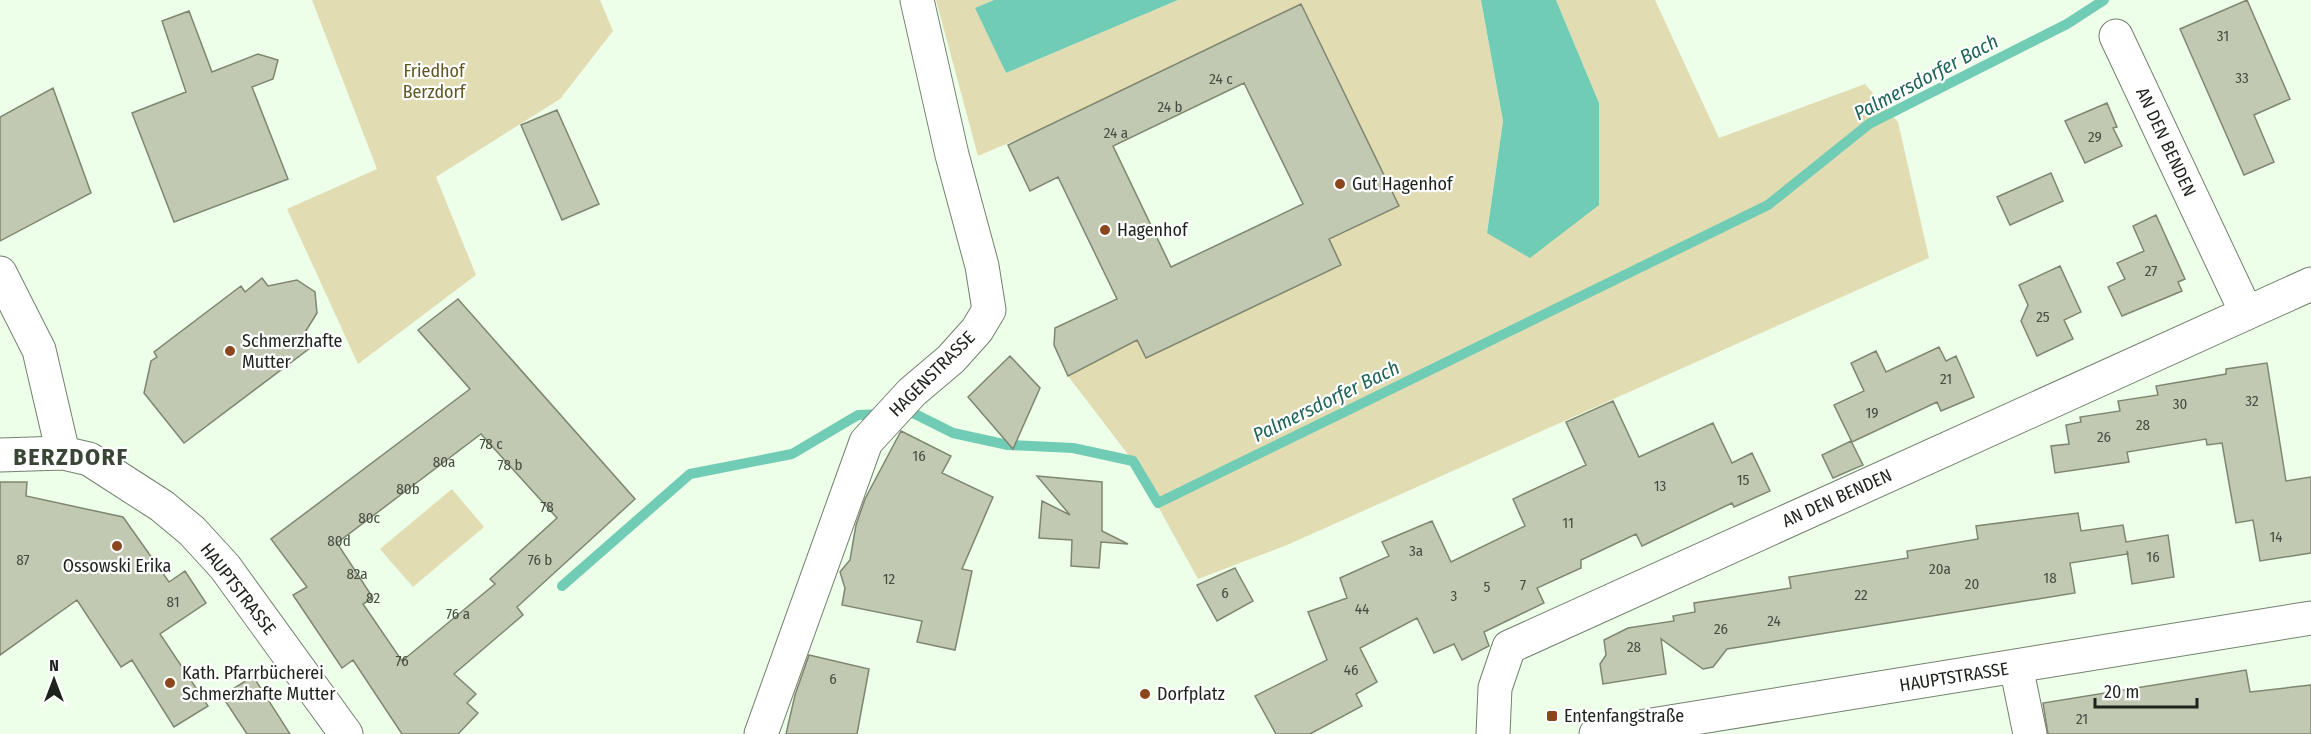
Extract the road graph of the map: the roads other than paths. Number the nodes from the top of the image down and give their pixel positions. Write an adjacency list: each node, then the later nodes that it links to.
1 (917, 0): 11 (street, HAGENSTRASSE)
2 (2116, 36): 5 (street, AN DEN BENDEN)
3 (0, 273): 6 (street)
4 (2311, 284): 5 (street, AN DEN BENDEN)
5 (2246, 312): 12 (street, AN DEN BENDEN)
6 (63, 453): 7 (street, HAUPTSTRASSE); 10 (street, HAUPTSTRASSE)
7 (0, 454)
8 (2311, 618): 9 (street, HAUPTSTRASSE)
9 (2016, 666): 13 (street, HAUPTSTRASSE); 14 (street)
10 (346, 734)
11 (761, 734)
12 (1493, 734)
13 (1596, 734)
14 (2030, 734)

